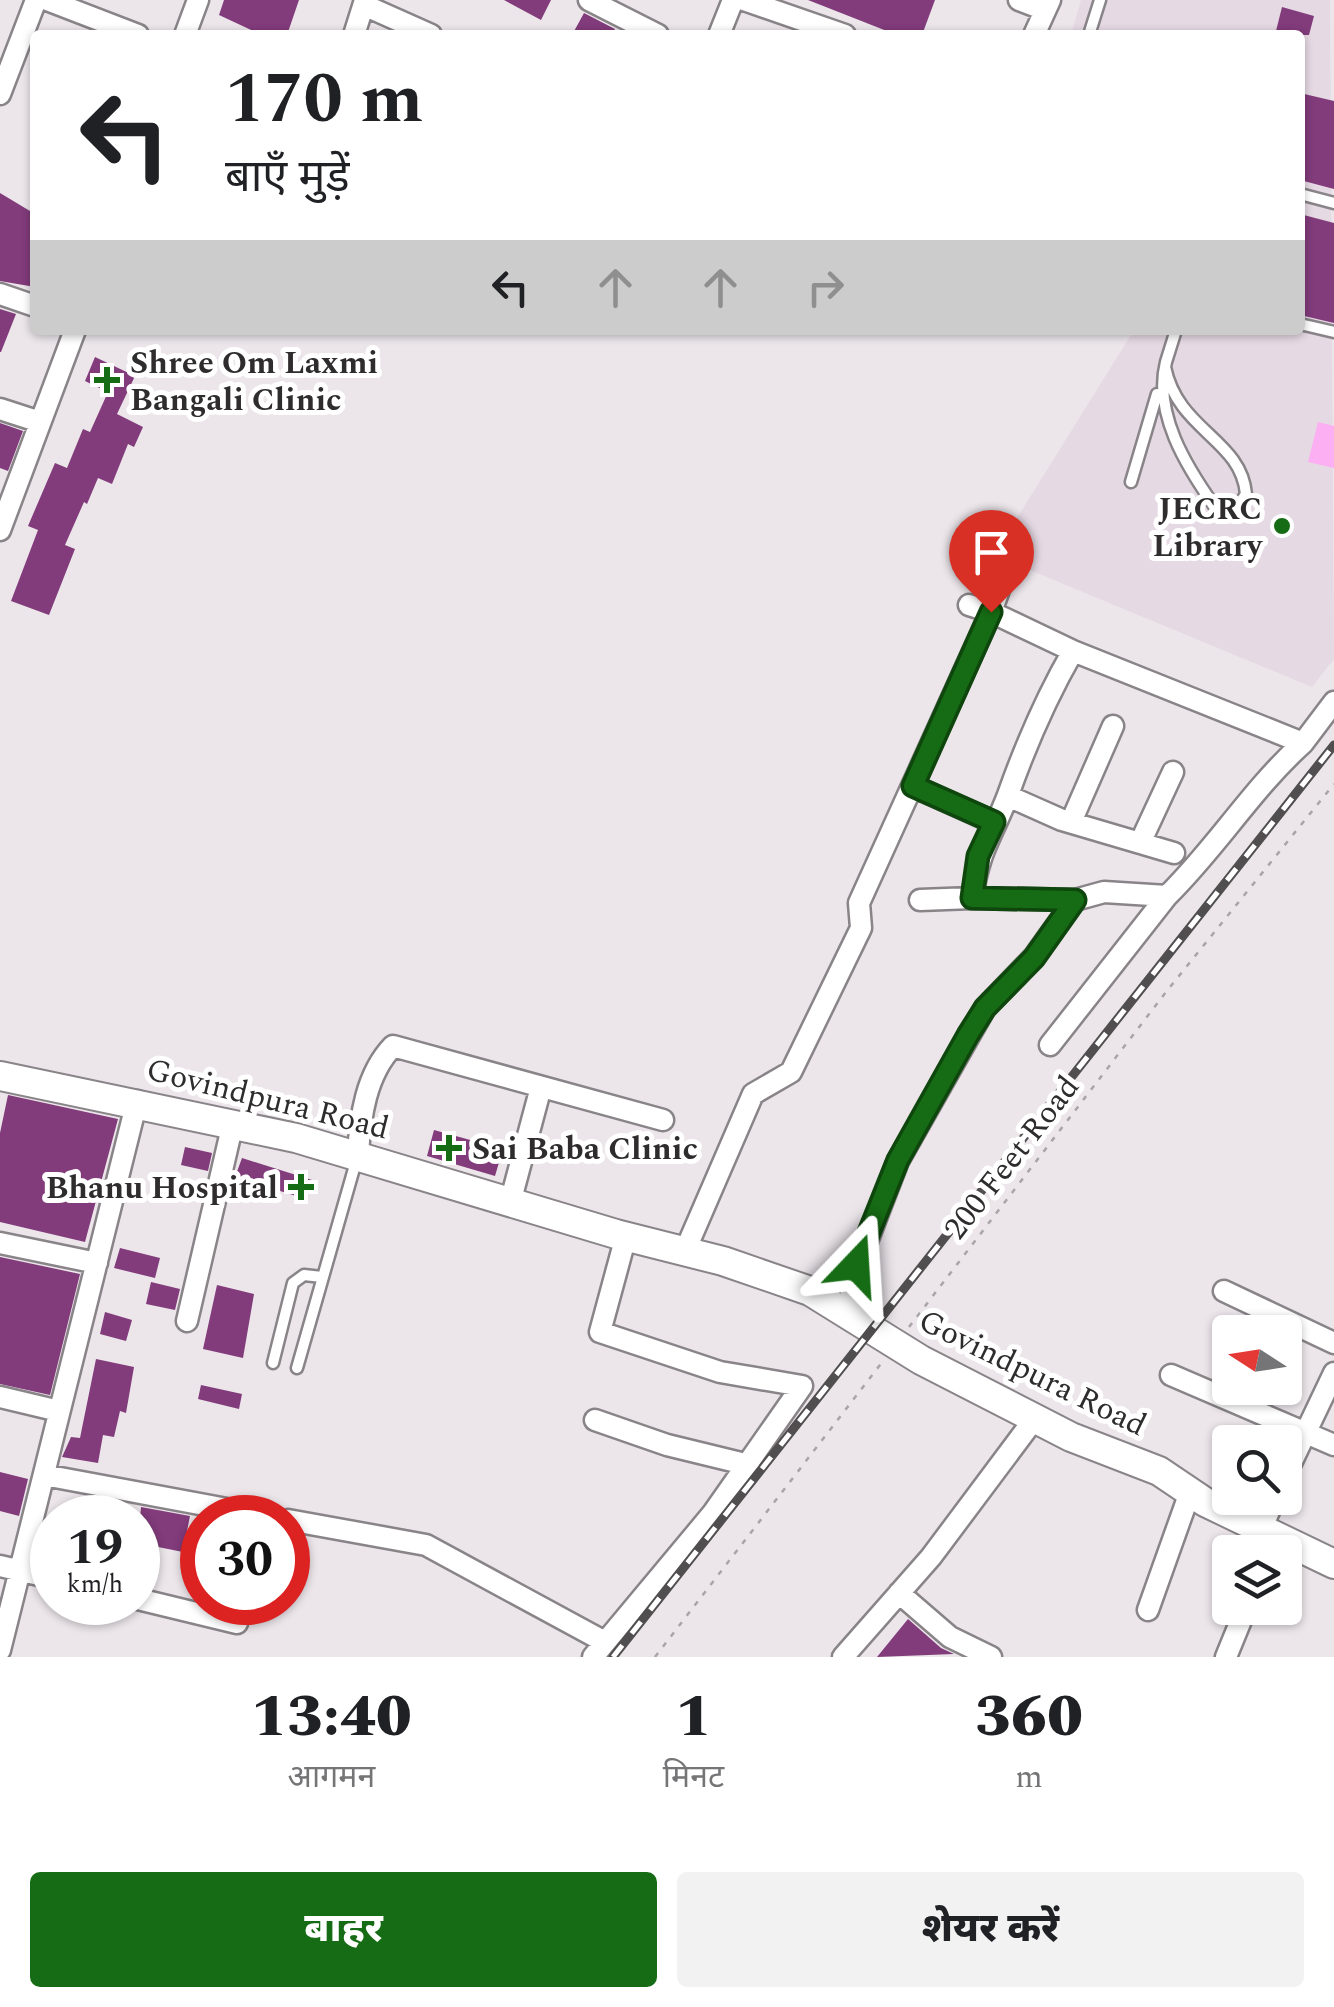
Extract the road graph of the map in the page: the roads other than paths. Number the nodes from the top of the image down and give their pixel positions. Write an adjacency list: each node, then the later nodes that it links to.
1 (36, 0): 20 (street)
2 (47, 0): 11 (street)
3 (198, 0): 12 (street)
4 (589, 0): 15 (street)
5 (732, 0): 16 (street)
6 (744, 0): 17 (street)
7 (1019, 0): 10 (street)
8 (1100, 0): 19 (lane)
9 (364, 2): 13 (street); 14 (street)
10 (1048, 5): 18 (street)
11 (125, 30)
12 (187, 30)
13 (356, 30)
14 (421, 30)
15 (648, 30)
16 (721, 30)
17 (830, 30)
18 (1036, 30)
19 (1091, 30)
20 (0, 94)
21 (1305, 195): 22 (lane)
22 (1334, 203)
23 (0, 294): 24 (street)
24 (30, 304)
25 (1305, 325): 26 (lane)
26 (1334, 332)
27 (73, 335): 32 (street)
28 (1175, 335): 29 (lane)
29 (1165, 367): 30 (lane); 30 (lane)
30 (1160, 388): 33 (lane)
31 (0, 409): 32 (street)
32 (40, 422): 34 (street)
33 (1131, 482)
34 (0, 530)
35 (1000, 587): 37 (street)
36 (969, 605): 37 (street)
37 (991, 612): 38 (street); 43 (street)
38 (1073, 652): 41 (street); 44 (street)
39 (1334, 702): 41 (street)
40 (1113, 726): 46 (street)
41 (1303, 742): 49 (street)
42 (1173, 772): 47 (street)
43 (913, 786): 45 (street); 63 (street)
44 (1008, 796): 45 (street); 46 (street)
45 (994, 822): 50 (street)
46 (1071, 822): 47 (street)
47 (1140, 843): 48 (street)
48 (1174, 853)
49 (1166, 896): 52 (street); 53 (street)
50 (972, 898): 51 (street); 52 (street)
51 (920, 900)
52 (1075, 900): 67 (street)
53 (1050, 1045)
54 (0, 1076): 56 (street, Govindpura Road)
55 (541, 1088): 57 (street); 59 (street); 60 (street)
56 (137, 1101): 58 (street, Govindpura Road); 64 (street)
57 (662, 1120)
58 (233, 1123): 59 (street, Govindpura Road); 68 (street)
59 (358, 1155): 60 (street, Govindpura Road); 65 (lane)
60 (510, 1203): 61 (street, Govindpura Road)
61 (626, 1236): 63 (street, Govindpura Road); 81 (street)
62 (0, 1243): 64 (street)
63 (685, 1251): 67 (street, Govindpura Road)
64 (96, 1263): 75 (street)
65 (322, 1278): 70 (lane); 71 (lane)
66 (1224, 1291): 69 (street)
67 (854, 1316): 76 (street, Govindpura Road)
68 (188, 1321)
69 (1334, 1344)
70 (273, 1363)
71 (297, 1368)
72 (1334, 1373): 78 (street)
73 (1172, 1375): 78 (street)
74 (0, 1398): 75 (street)
75 (60, 1411): 82 (street)
76 (1036, 1418): 83 (street, Govindpura Road); 90 (street)
77 (595, 1420): 81 (street)
78 (1306, 1432): 79 (street); 80 (street)
79 (1302, 1440)
80 (1334, 1444)
81 (749, 1465): 93 (street)
82 (44, 1475): 84 (street); 89 (street)
83 (1190, 1492): 86 (street, Govindpura Road); 91 (street)
84 (180, 1500)
85 (310, 1524): 93 (street)
86 (1265, 1535)
87 (1302, 1551): 88 (street, Govindpura Road)
88 (1334, 1564)
89 (10, 1568): 94 (street)
90 (899, 1593): 95 (street); 96 (street)
91 (1148, 1610)
92 (1239, 1625): 98 (street)
93 (599, 1649)
94 (0, 1650)
95 (964, 1651): 97 (street)
96 (843, 1657)
97 (991, 1657)
98 (1226, 1657)

